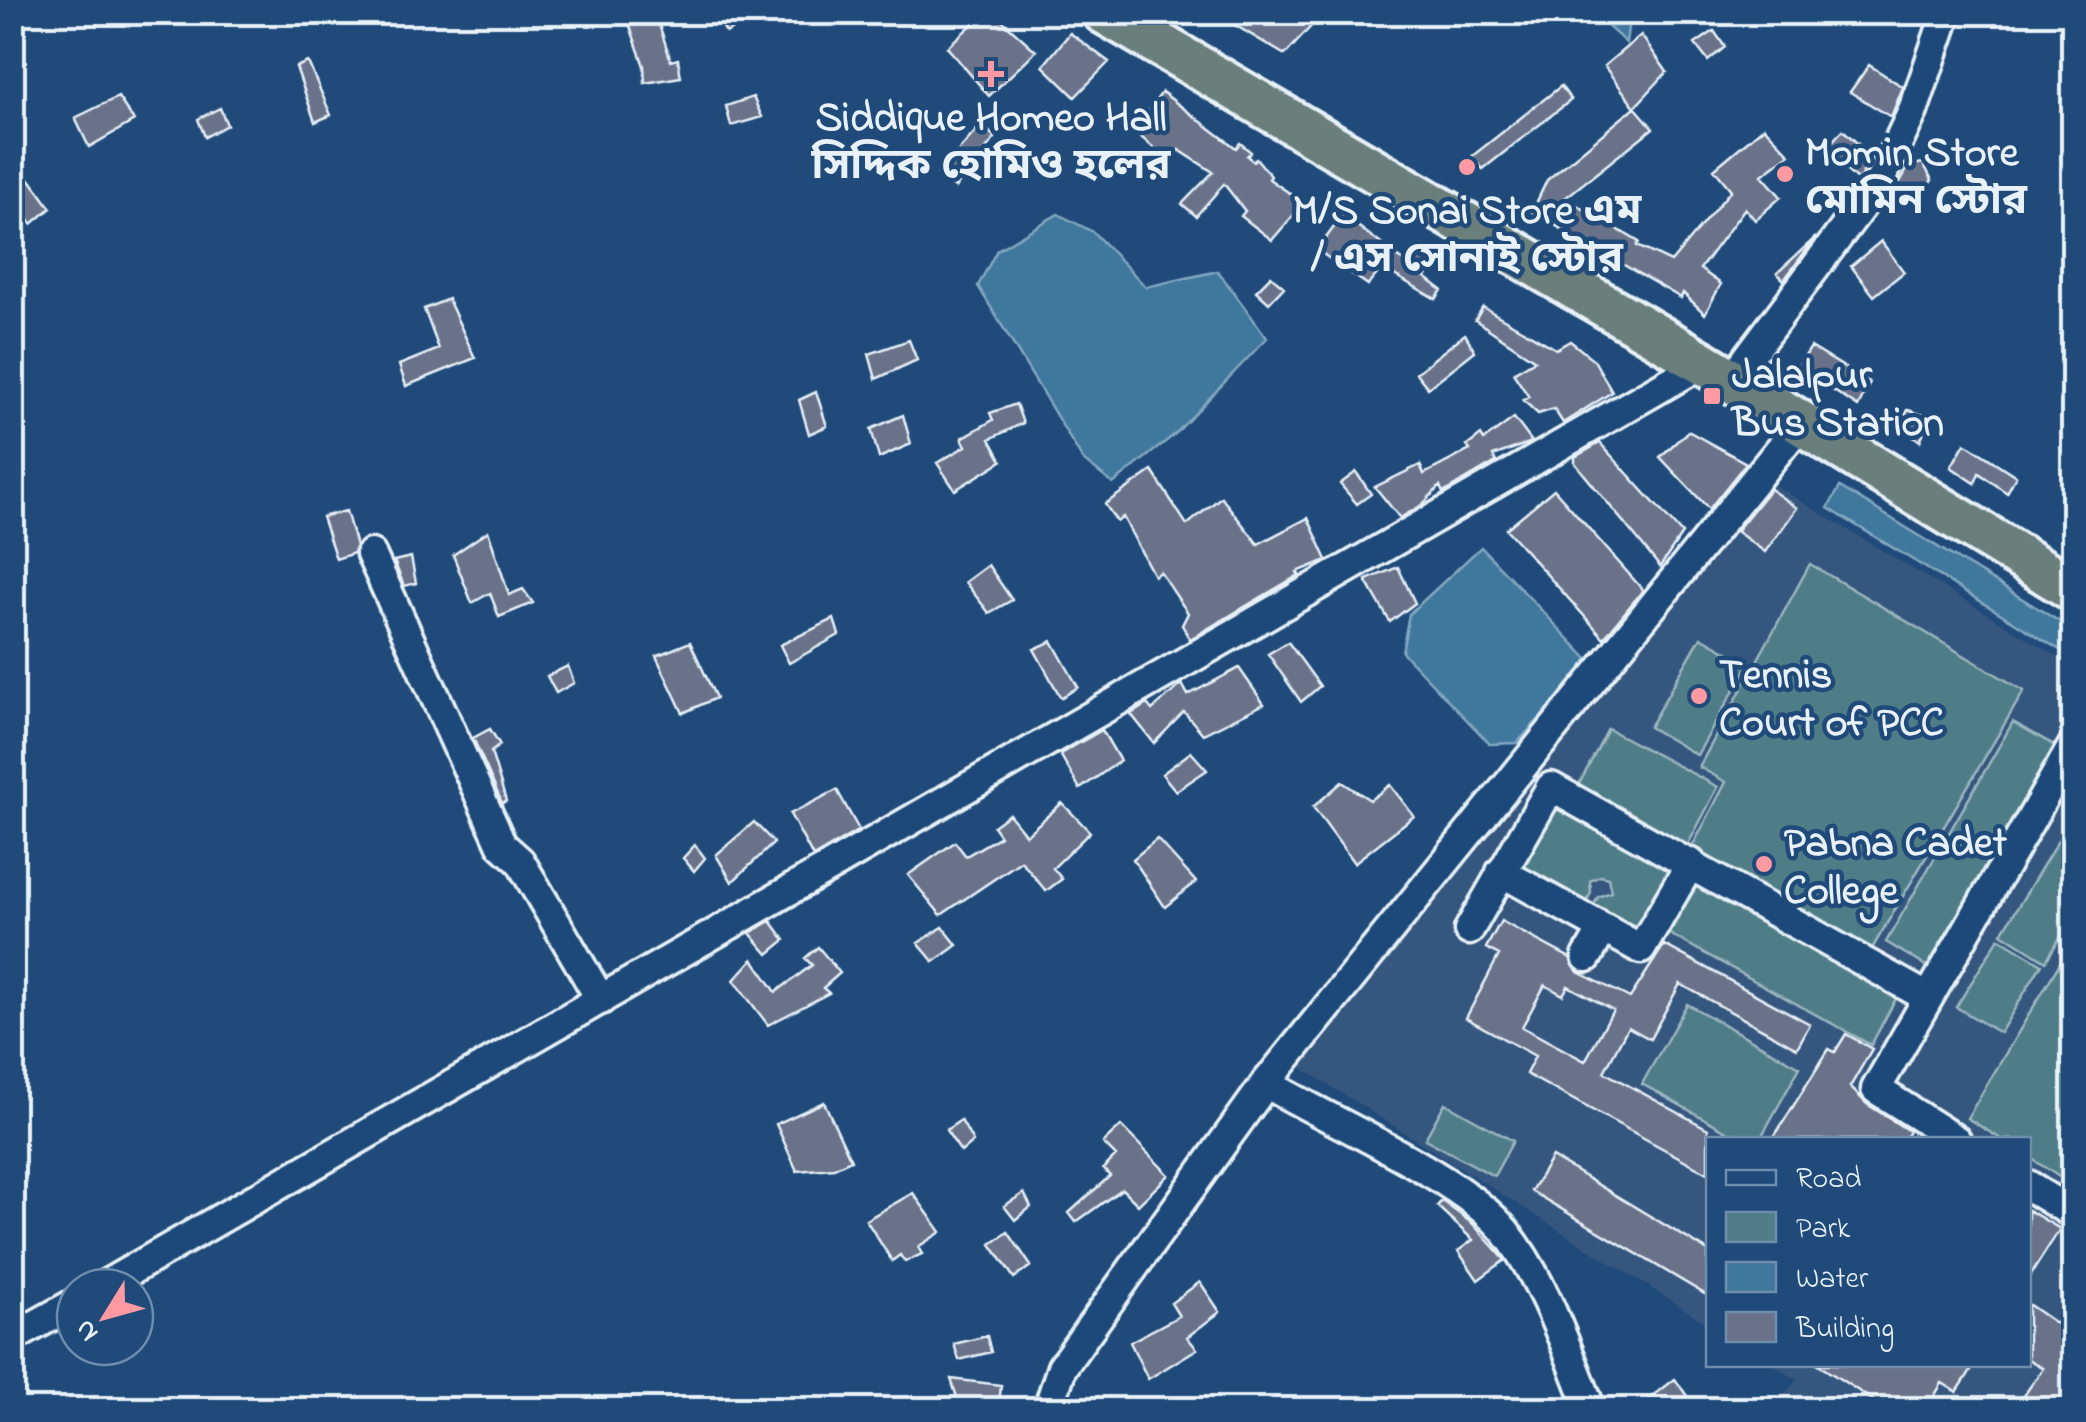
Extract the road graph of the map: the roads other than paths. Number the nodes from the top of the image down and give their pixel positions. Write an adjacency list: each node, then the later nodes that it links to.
1 (1104, 12): 3 (highway)
2 (1947, 12): 3 (street)
3 (1717, 371): 4 (highway); 14 (street)
4 (1801, 423): 6 (highway); 15 (street)
5 (371, 554): 14 (street)
6 (2074, 590)
7 (2074, 744): 13 (street)
8 (1692, 863): 9 (street); 10 (street); 13 (street)
9 (1501, 872): 10 (street); 11 (street)
10 (1603, 928): 12 (street)
11 (1469, 930)
12 (1588, 957)
13 (1925, 996): 16 (street)
14 (601, 1000): 19 (street)
15 (1266, 1083): 22 (street); 23 (street)
16 (1951, 1137)
17 (2031, 1188): 18 (street)
18 (2074, 1214)
19 (137, 1267)
20 (55, 1313): 21 (street)
21 (12, 1338)
22 (1048, 1410)
23 (1591, 1410)

